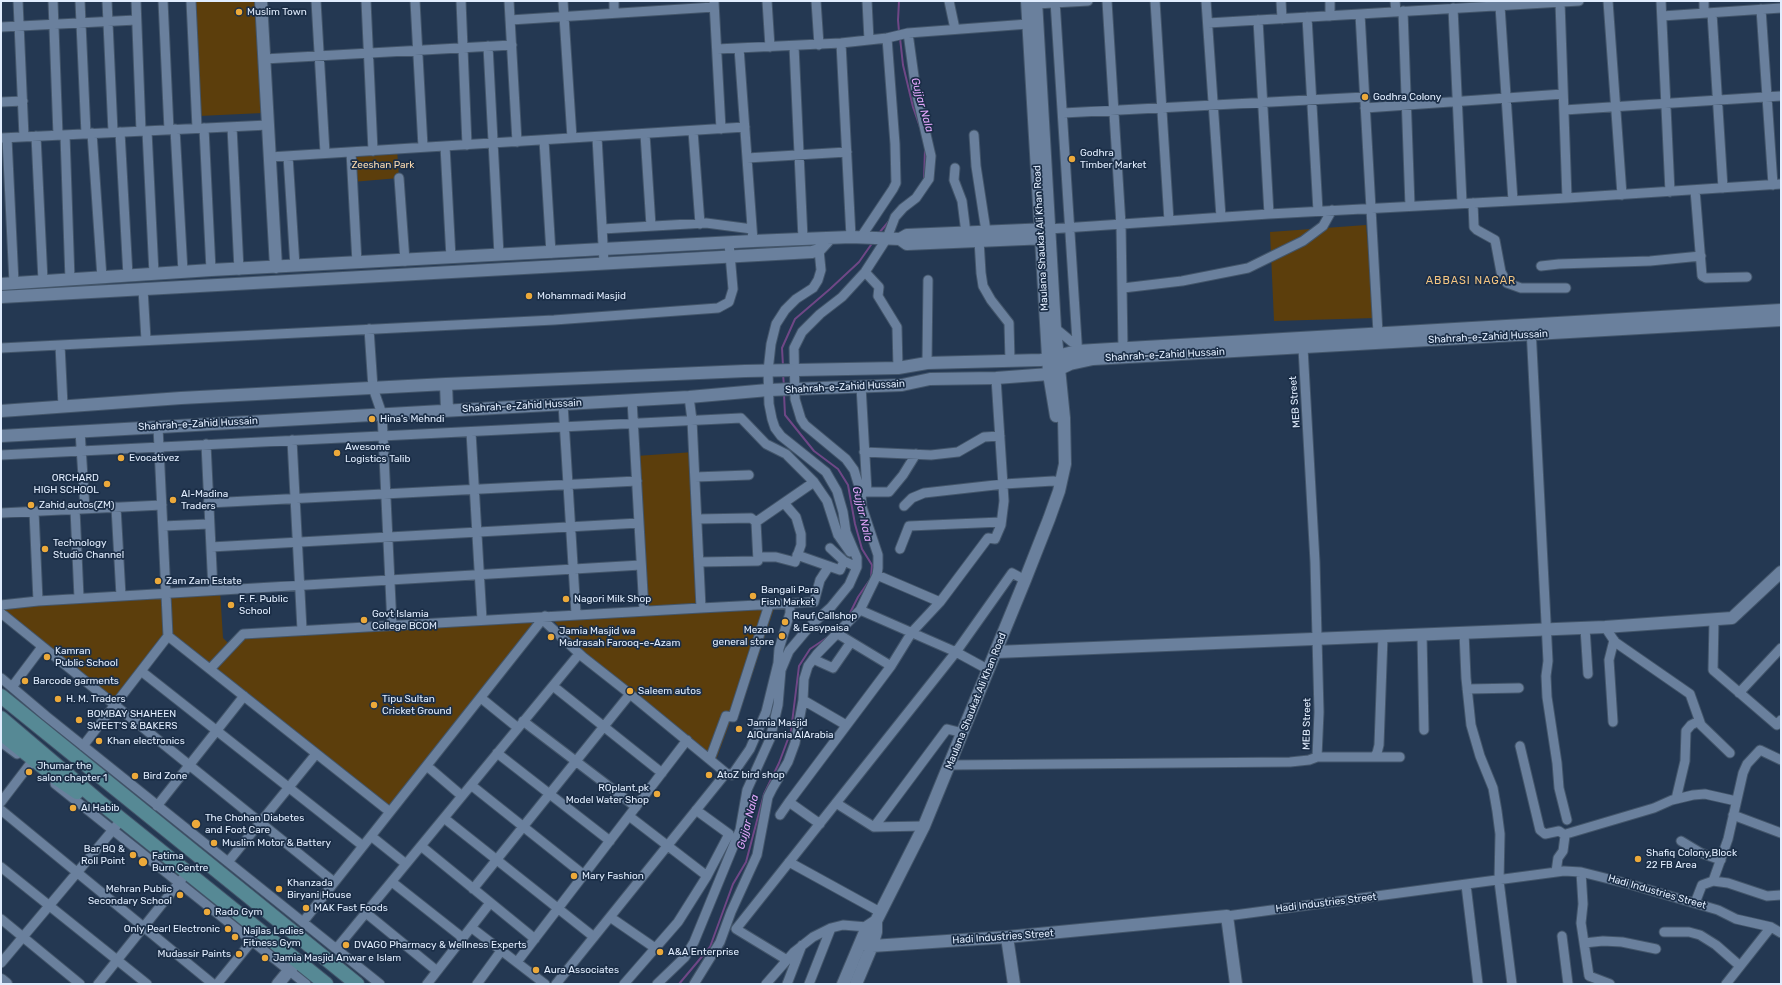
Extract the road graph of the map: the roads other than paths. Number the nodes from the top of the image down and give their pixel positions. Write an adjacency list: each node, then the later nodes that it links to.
1 (18, 1): 60 (street)
2 (53, 1): 58 (street)
3 (80, 1): 56 (street)
4 (107, 1): 55 (street)
5 (136, 1): 52 (street)
6 (163, 1): 103 (street)
7 (191, 1): 101 (street)
8 (261, 1): 77 (main road)
9 (316, 1): 76 (street)
10 (366, 1): 75 (street)
11 (415, 1): 74 (street)
12 (461, 1): 70 (street)
13 (509, 1): 53 (street)
14 (563, 1): 47 (street)
15 (614, 1): 44 (street)
16 (767, 1): 71 (street)
17 (816, 1): 66 (street)
18 (868, 1): 64 (street)
19 (949, 1): 62 (street)
20 (1081, 1): 21 (street); 33 (street)
21 (1088, 1)
22 (1107, 1): 96 (street)
23 (1155, 1): 93 (street)
24 (1206, 1): 57 (street)
25 (1281, 1): 51 (street)
26 (1330, 1): 48 (street)
27 (1395, 1): 43 (street)
28 (1577, 1): 35 (street)
29 (1608, 1): 92 (street)
30 (1661, 1): 49 (street)
31 (1704, 1): 45 (street)
32 (1033, 2): 33 (street); 59 (main road, Maulana Shaukat Ali Khan Road); 154 (main road, Maulana Shaukat Ali Khan Road)
33 (1055, 2): 97 (street)
34 (1543, 2): 35 (street); 37 (street)
35 (1560, 2): 78 (street)
36 (714, 4): 38 (street); 73 (street)
37 (1494, 4): 39 (street); 82 (street)
38 (664, 6): 44 (street)
39 (1447, 6): 43 (street); 86 (street)
40 (1745, 6): 42 (street); 45 (street)
41 (1781, 8): 42 (street)
42 (1761, 9): 81 (street)
43 (1400, 12): 46 (street); 90 (street)
44 (614, 13): 47 (street)
45 (1708, 13): 49 (street); 84 (street)
46 (1360, 14): 48 (street); 80 (street)
47 (564, 16): 53 (street); 115 (street)
48 (1330, 16): 50 (street)
49 (1662, 16): 89 (street)
50 (1307, 17): 51 (street); 83 (street)
51 (1282, 18): 54 (street)
52 (136, 20): 55 (street); 104 (street)
53 (510, 20): 67 (street)
54 (1258, 20): 57 (street); 88 (street)
55 (108, 21): 56 (street); 106 (street)
56 (81, 23): 58 (street); 107 (street)
57 (1208, 23): 91 (street)
58 (54, 24): 60 (street); 109 (street)
59 (1028, 24): 62 (street); 154 (main road, Maulana Shaukat Ali Khan Road)
60 (20, 26): 61 (street); 85 (street)
61 (1, 27)
62 (955, 29): 63 (street)
63 (898, 35): 64 (street); 157 (street); 157 (street)
64 (869, 40): 65 (street)
65 (841, 43): 66 (street); 124 (street)
66 (819, 44): 69 (street)
67 (512, 45): 68 (street); 117 (street)
68 (488, 46): 70 (street); 118 (street)
69 (794, 46): 71 (street); 126 (street)
70 (463, 47): 74 (street); 119 (street)
71 (770, 47): 72 (street)
72 (739, 48): 73 (street); 100 (street)
73 (717, 49): 102 (street)
74 (417, 51): 75 (street); 121 (street)
75 (368, 53): 76 (street); 122 (street)
76 (319, 56): 77 (street); 125 (street)
77 (264, 59): 98 (main road)
78 (1563, 94): 82 (street); 95 (street)
79 (1781, 96): 81 (street)
80 (1365, 97): 83 (street); 94 (street)
81 (1767, 97): 84 (street); 132 (street)
82 (1506, 98): 86 (street); 138 (street)
83 (1311, 100): 88 (street); 144 (street)
84 (1717, 100): 89 (street); 133 (street)
85 (23, 101): 87 (street); 112 (street)
86 (1457, 101): 90 (street); 139 (street)
87 (1, 102)
88 (1262, 103): 91 (street); 145 (street)
89 (1666, 104): 92 (street); 135 (street)
90 (1406, 105): 94 (street); 141 (street)
91 (1213, 106): 93 (street); 146 (street)
92 (1616, 107): 95 (street); 136 (street)
93 (1162, 108): 96 (street); 147 (street)
94 (1365, 108): 142 (street)
95 (1564, 110): 137 (street)
96 (1114, 111): 97 (street); 149 (street)
97 (1063, 114): 151 (street)
98 (268, 125): 99 (street); 128 (main road)
99 (232, 127): 101 (street); 176 (street)
100 (745, 127): 102 (street); 129 (street)
101 (200, 128): 103 (street); 175 (street)
102 (721, 129): 105 (street)
103 (172, 130): 104 (street); 177 (street)
104 (144, 131): 106 (street); 179 (street)
105 (693, 131): 108 (street); 148 (street)
106 (116, 132): 107 (street); 180 (street)
107 (89, 134): 109 (street); 182 (street)
108 (645, 134): 113 (street); 150 (street)
109 (61, 135): 111 (street); 183 (street)
110 (974, 135): 156 (street)
111 (36, 136): 112 (street); 185 (street)
112 (24, 137): 114 (street)
113 (597, 137): 115 (street); 152 (street)
114 (4, 138): 186 (street)
115 (572, 138): 116 (street)
116 (544, 140): 117 (street); 164 (street)
117 (517, 142): 118 (street)
118 (492, 143): 119 (street); 165 (street)
119 (467, 145): 120 (street)
120 (445, 146): 121 (street); 168 (street)
121 (423, 147): 122 (street)
122 (373, 150): 123 (street)
123 (351, 152): 125 (street); 170 (street)
124 (847, 152): 126 (street); 157 (street)
125 (325, 153): 127 (street)
126 (799, 155): 129 (street); 158 (street)
127 (288, 156): 128 (street); 172 (street)
128 (270, 157): 174 (main road)
129 (747, 158): 155 (street)
130 (955, 168): 153 (street)
131 (399, 178): 169 (street)
132 (1777, 184): 133 (street)
133 (1723, 188): 134 (street)
134 (1695, 190): 135 (street); 167 (street)
135 (1670, 192): 136 (street)
136 (1622, 195): 137 (street)
137 (1567, 198): 138 (street)
138 (1513, 201): 140 (street)
139 (1462, 203): 140 (street); 141 (street)
140 (1473, 203): 189 (street)
141 (1410, 206): 142 (street)
142 (1371, 208): 143 (street); 197 (street)
143 (1332, 210): 144 (street); 188 (street)
144 (1318, 211): 145 (street)
145 (1269, 214): 146 (street)
146 (1221, 217): 147 (street)
147 (1168, 221): 149 (street)
148 (700, 224): 150 (street); 155 (street)
149 (1121, 225): 151 (street); 188 (street)
150 (651, 226): 152 (street)
151 (1070, 228): 154 (street); 203 (street)
152 (602, 229): 162 (street)
153 (966, 232): 156 (main road); 160 (main road)
154 (1045, 234): 156 (main road); 194 (main road, Maulana Shaukat Ali Khan Road); 204 (main road, Maulana Shaukat Ali Khan Road)
155 (753, 235): 158 (main road); 161 (main road)
156 (983, 236): 160 (main road); 205 (street)
157 (870, 238): 159 (main road); 160 (main road); 178 (street)
158 (804, 239): 159 (main road)
159 (829, 239): 163 (main road)
160 (900, 239)
161 (729, 243): 162 (main road); 166 (street)
162 (603, 249): 164 (main road); 171 (street)
163 (819, 250): 166 (main road); 208 (street)
164 (551, 253): 165 (main road)
165 (499, 255): 168 (main road)
166 (730, 256): 171 (main road); 195 (street)
167 (1701, 256): 173 (street); 181 (street)
168 (451, 258): 169 (main road)
169 (405, 261): 170 (main road)
170 (357, 263): 172 (main road)
171 (604, 263): 190 (main road)
172 (295, 266): 174 (main road)
173 (1541, 266)
174 (276, 267): 176 (main road)
175 (211, 270): 176 (main road); 177 (main road)
176 (239, 270)
177 (183, 272): 179 (main road)
178 (865, 272): 207 (street); 209 (street)
179 (154, 274): 180 (main road)
180 (128, 276): 182 (main road)
181 (1746, 277)
182 (102, 278): 183 (main road)
183 (70, 280): 185 (main road)
184 (928, 280): 206 (street)
185 (43, 281): 186 (main road)
186 (14, 283): 187 (main road)
187 (1, 284)
188 (1123, 288): 202 (street)
189 (1566, 288)
190 (143, 290): 191 (main road); 198 (street)
191 (1, 296)
192 (1781, 310): 196 (main road, Shahrah-e-Zahid Hussain)
193 (1781, 320): 196 (main road, Shahrah-e-Zahid Hussain)
194 (1055, 328): 203 (street); 204 (main road, Maulana Shaukat Ali Khan Road)
195 (369, 329): 198 (street); 214 (street)
196 (1531, 330): 197 (main road, Shahrah-e-Zahid Hussain); 201 (main road, Shahrah-e-Zahid Hussain); 308 (street)
197 (1378, 333): 202 (main road, Shahrah-e-Zahid Hussain)
198 (146, 340): 199 (street)
199 (60, 345): 200 (street); 220 (street)
200 (1, 348)
201 (1303, 348): 203 (main road, Shahrah-e-Zahid Hussain); 316 (street, MEB Street)
202 (1123, 349): 203 (main road, Shahrah-e-Zahid Hussain)
203 (1077, 351): 204 (main road, Shahrah-e-Zahid Hussain); 210 (main road, Shahrah-e-Zahid Hussain)
204 (1053, 358): 205 (main road, Shahrah-e-Zahid Hussain); 210 (main road, Maulana Shaukat Ali Khan Road)
205 (1010, 361): 206 (main road, Shahrah-e-Zahid Hussain)
206 (927, 363): 207 (main road, Shahrah-e-Zahid Hussain)
207 (898, 368): 209 (main road, Shahrah-e-Zahid Hussain)
208 (770, 371): 209 (main road, Shahrah-e-Zahid Hussain); 212 (main road, Shahrah-e-Zahid Hussain); 216 (street)
209 (791, 371): 215 (street)
210 (1054, 372): 211 (main road, Shahrah-e-Zahid Hussain); 242 (main road, Maulana Shaukat Ali Khan Road)
211 (996, 378): 213 (main road, Shahrah-e-Zahid Hussain); 232 (street)
212 (446, 384): 214 (main road, Shahrah-e-Zahid Hussain); 221 (main road)
213 (861, 386): 215 (main road, Shahrah-e-Zahid Hussain); 237 (street)
214 (373, 388): 220 (main road, Shahrah-e-Zahid Hussain); 223 (street)
215 (791, 389): 216 (main road, Shahrah-e-Zahid Hussain); 248 (street)
216 (771, 390): 217 (main road, Shahrah-e-Zahid Hussain); 280 (street)
217 (689, 397): 218 (main road, Shahrah-e-Zahid Hussain); 224 (street)
218 (632, 400): 219 (main road, Shahrah-e-Zahid Hussain); 225 (street)
219 (563, 404): 221 (main road, Shahrah-e-Zahid Hussain); 227 (street)
220 (63, 406): 222 (main road, Shahrah-e-Zahid Hussain)
221 (447, 410): 223 (main road, Shahrah-e-Zahid Hussain)
222 (1, 411)
223 (382, 414): 226 (main road, Shahrah-e-Zahid Hussain); 231 (street)
224 (692, 420): 225 (street); 241 (street); 244 (street)
225 (634, 424): 227 (street); 243 (street)
226 (158, 427): 228 (main road, Shahrah-e-Zahid Hussain); 235 (street)
227 (564, 427): 229 (street); 245 (street)
228 (80, 431): 230 (main road, Shahrah-e-Zahid Hussain); 236 (street)
229 (471, 432): 231 (street); 247 (street)
230 (1, 436)
231 (383, 436): 233 (street); 249 (street)
232 (1000, 436): 238 (street); 246 (street)
233 (292, 440): 234 (street); 250 (street)
234 (206, 444): 235 (street); 251 (street)
235 (159, 446): 236 (street); 253 (street)
236 (81, 451): 239 (street); 257 (street)
237 (864, 452): 238 (street); 248 (street)
238 (916, 454): 248 (street)
239 (1, 455)
240 (749, 475): 241 (street)
241 (694, 477): 260 (street)
242 (1061, 478): 246 (street); 286 (main road, Maulana Shaukat Ali Khan Road)
243 (637, 480): 245 (street); 263 (street)
244 (814, 482): 252 (street); 273 (street)
245 (568, 484): 247 (street); 266 (street)
246 (1004, 484): 254 (street); 262 (street)
247 (474, 489): 249 (street); 267 (street)
248 (864, 492): 284 (street)
249 (386, 494): 250 (street); 268 (street)
250 (295, 499): 251 (street); 269 (street)
251 (208, 503): 264 (street)
252 (784, 503): 261 (street); 274 (street)
253 (162, 505): 255 (street); 265 (street)
254 (904, 506)
255 (116, 507): 257 (street); 290 (street)
256 (75, 509): 257 (street); 258 (street); 291 (street)
257 (85, 509)
258 (34, 512): 259 (street); 292 (street)
259 (1, 513)
260 (696, 518): 261 (street); 277 (street)
261 (756, 522): 275 (street)
262 (1001, 522): 272 (street); 293 (street)
263 (639, 523): 266 (street); 278 (street)
264 (209, 524): 265 (street); 270 (street)
265 (163, 526): 289 (street)
266 (571, 527): 267 (street); 281 (street)
267 (477, 532): 268 (street); 283 (street)
268 (388, 537): 269 (street); 285 (street)
269 (298, 542): 270 (street); 287 (street)
270 (211, 547): 288 (street)
271 (830, 548): 276 (street)
272 (900, 549)
273 (850, 552)
274 (797, 555): 275 (street); 279 (street)
275 (758, 557): 277 (street)
276 (844, 561): 279 (street); 280 (street)
277 (699, 562): 297 (street)
278 (641, 565): 281 (street); 299 (street)
279 (829, 566): 294 (street)
280 (857, 567): 484 (street)
281 (574, 569): 283 (street); 301 (street)
282 (1781, 572): 303 (main road)
283 (479, 575): 285 (street); 304 (street)
284 (877, 575): 293 (street); 298 (street)
285 (390, 580): 287 (street); 305 (street)
286 (1025, 580): 321 (street); 322 (main road, Maulana Shaukat Ali Khan Road)
287 (300, 585): 288 (street); 309 (street)
288 (213, 590): 289 (street)
289 (166, 593): 290 (street); 314 (street)
290 (121, 596): 291 (street)
291 (79, 598): 292 (street)
292 (38, 601): 295 (street)
293 (940, 602): 310 (street)
294 (790, 603): 296 (street); 369 (street)
295 (1, 605)
296 (769, 605): 297 (street); 361 (street)
297 (701, 608): 299 (street)
298 (860, 610): 310 (street); 312 (street)
299 (644, 611): 301 (street)
300 (1, 613): 319 (street)
301 (576, 614): 302 (street)
302 (544, 618): 304 (street); 323 (street); 338 (street)
303 (1714, 619): 306 (main road); 335 (street)
304 (482, 620): 305 (street)
305 (392, 625): 309 (street)
306 (1605, 627): 307 (main road); 317 (street)
307 (1585, 628): 308 (main road); 329 (street)
308 (1546, 629): 311 (main road); 390 (street)
309 (302, 630): 326 (street)
310 (912, 632): 321 (street); 325 (street)
311 (1464, 632): 313 (main road); 333 (street)
312 (838, 634): 318 (street); 324 (street)
313 (1422, 635): 315 (main road); 348 (street)
314 (168, 636): 326 (street); 328 (street)
315 (1383, 636): 316 (main road); 359 (street)
316 (1317, 638): 322 (main road); 358 (street, MEB Street)
317 (1614, 640): 342 (street); 343 (street)
318 (851, 642): 324 (street); 325 (street)
319 (42, 647): 334 (street); 340 (street)
320 (1781, 648): 335 (street)
321 (956, 652): 327 (street); 379 (street)
322 (996, 652): 327 (main road, Maulana Shaukat Ali Khan Road)
323 (579, 654): 331 (street); 336 (street)
324 (813, 659): 339 (street)
325 (891, 666): 346 (street)
326 (210, 669): 337 (street)
327 (989, 670): 350 (main road, Maulana Shaukat Ali Khan Road)
328 (141, 671): 340 (street); 349 (street)
329 (1588, 674)
330 (1, 678): 334 (street)
331 (553, 686): 345 (street); 347 (street)
332 (1519, 688): 333 (street)
333 (1467, 689): 420 (street)
334 (6, 692): 353 (street); 411 (main road)
335 (1739, 693): 341 (street)
336 (630, 694): 347 (street); 351 (street)
337 (244, 696): 349 (street); 357 (street)
338 (481, 698): 345 (street); 367 (street)
339 (803, 700): 346 (street); 485 (street)
340 (114, 705): 353 (street); 366 (street)
341 (1781, 720)
342 (1700, 721): 356 (street); 374 (street)
343 (1613, 722)
344 (1, 723): 378 (main road); 378 (main road)
345 (521, 725): 355 (street); 363 (street)
346 (846, 726): 377 (street)
347 (604, 727): 363 (street); 368 (street)
348 (1424, 730)
349 (217, 731): 366 (street); 371 (street)
350 (963, 733): 365 (main road, Maulana Shaukat Ali Khan Road); 395 (street)
351 (687, 740): 361 (street); 368 (street)
352 (1, 742): 364 (street)
353 (83, 746): 380 (street)
354 (1520, 746): 398 (street)
355 (498, 753): 370 (street); 372 (street)
356 (1730, 753)
357 (316, 754): 371 (street); 384 (street)
358 (1317, 757): 359 (street); 365 (street, MEB Street)
359 (1374, 757): 360 (street)
360 (1400, 757)
361 (710, 760): 369 (street)
362 (1781, 760): 375 (street)
363 (576, 762): 372 (street); 381 (street)
364 (30, 764): 376 (street); 396 (street)
365 (950, 765): 394 (main road, Maulana Shaukat Ali Khan Road)
366 (189, 766): 380 (street); 391 (street)
367 (427, 766): 373 (street); 384 (street)
368 (662, 773): 381 (street)
369 (726, 773): 383 (street)
370 (472, 785): 373 (street); 393 (street)
371 (289, 788): 391 (street); 404 (street)
372 (550, 794): 393 (street); 401 (street)
373 (462, 796): 388 (street)
374 (1676, 799): 375 (street); 398 (street)
375 (1736, 801): 386 (street)
376 (1, 802)
377 (788, 802): 385 (street); 392 (street)
378 (101, 803): 389 (main road)
379 (836, 803): 392 (street); 395 (street)
380 (157, 806): 409 (street)
381 (636, 807): 387 (street)
382 (1, 810): 414 (street)
383 (696, 810): 402 (street); 418 (street)
384 (390, 812): 399 (street)
385 (780, 815)
386 (1733, 815): 397 (street); 408 (street)
387 (629, 816): 401 (street); 402 (street)
388 (444, 818): 405 (street); 407 (street)
389 (122, 819): 396 (street); 403 (main road)
390 (1567, 820)
391 (260, 823): 409 (street); 422 (street)
392 (820, 824): 410 (street)
393 (524, 826): 407 (street); 417 (street)
394 (924, 826): 395 (street); 435 (main road, Maulana Shaukat Ali Khan Road)
395 (874, 827)
396 (112, 830): 406 (street); 414 (street)
397 (1781, 833)
398 (1565, 835): 415 (street)
399 (371, 836): 404 (street); 412 (street)
400 (1681, 841): 408 (street)
401 (610, 842): 417 (street)
402 (668, 845): 418 (street); 433 (street)
403 (156, 846): 406 (street); 419 (main road)
404 (363, 846): 422 (street)
405 (421, 846): 412 (street); 425 (street)
406 (147, 857): 419 (street)
407 (496, 860): 425 (street); 430 (street)
408 (1721, 860): 421 (street)
409 (228, 862): 436 (street)
410 (789, 862): 435 (street); 459 (street)
411 (207, 863): 419 (main road); 476 (main road)
412 (406, 864): 423 (street)
413 (1, 867): 429 (street)
414 (77, 872): 429 (street); 438 (street)
415 (1556, 872): 416 (street, Hadi Industries Street); 420 (street, Hadi Industries Street)
416 (1581, 872): 428 (street, Hadi Industries Street); 451 (street)
417 (584, 875): 430 (street)
418 (707, 876): 454 (street)
419 (187, 877): 437 (main road); 438 (street)
420 (1499, 881): 424 (street, Hadi Industries Street); 494 (street)
421 (1713, 881): 426 (street); 428 (street)
422 (334, 882): 436 (street)
423 (392, 882): 431 (street); 448 (street)
424 (1466, 885): 432 (street, Hadi Industries Street); 493 (street)
425 (473, 889): 427 (street)
426 (1781, 895)
427 (490, 903): 440 (street); 449 (street)
428 (1695, 903): 439 (street, Hadi Industries Street)
429 (49, 906): 445 (street); 458 (street)
430 (558, 910): 446 (street); 449 (street)
431 (366, 914): 455 (street); 464 (street)
432 (1227, 916): 447 (main road, Hadi Industries Street); 492 (main road)
433 (610, 917): 446 (street); 454 (street)
434 (1, 919): 445 (street)
435 (874, 920): 441 (street); 453 (main road, Maulana Shaukat Ali Khan Road)
436 (303, 922): 455 (street)
437 (241, 924): 450 (street); 462 (main road)
438 (143, 927): 458 (street); 471 (street)
439 (1771, 927): 443 (street, Hadi Industries Street); 463 (street)
440 (472, 928): 448 (street); 457 (street)
441 (831, 928): 452 (street); 488 (street)
442 (1664, 932): 463 (street)
443 (1781, 933)
444 (1562, 936): 495 (street)
445 (23, 937): 461 (street); 468 (street)
446 (594, 937): 482 (street)
447 (1007, 937): 453 (main road, Hadi Industries Street); 491 (main road)
448 (463, 938): 464 (street)
449 (535, 939): 460 (street)
450 (252, 941): 462 (street); 472 (street)
451 (1584, 943): 456 (street); 496 (street)
452 (802, 944): 459 (street); 487 (street)
453 (866, 945): 489 (main road, Maulana Shaukat Ali Khan Road); 490 (main road, Maulana Shaukat Ali Khan Road)
454 (655, 948): 483 (street)
455 (336, 949): 477 (street)
456 (1656, 949)
457 (502, 950): 460 (street); 479 (street)
458 (117, 960): 469 (street); 470 (street)
459 (786, 960): 486 (street)
460 (517, 962): 465 (street)
461 (1, 963)
462 (293, 966): 473 (main road); 474 (street); 475 (main road)
463 (1740, 966): 497 (street)
464 (437, 971): 478 (street)
465 (536, 976): 480 (street); 481 (street)
466 (1, 980): 467 (main road)
467 (6, 984)
468 (80, 984)
469 (98, 984)
470 (146, 984)
471 (213, 984)
472 (217, 984)
473 (278, 984)
474 (306, 984)
475 (326, 984)
476 (357, 984)
477 (380, 984)
478 (427, 984)
479 (477, 984)
480 (529, 984)
481 (546, 984)
482 (556, 984)
483 (624, 984)
484 (657, 984)
485 (694, 984)
486 (766, 984)
487 (787, 984)
488 (809, 984)
489 (843, 984)
490 (856, 984)
491 (1014, 984)
492 (1236, 984)
493 (1478, 984)
494 (1512, 984)
495 (1568, 984)
496 (1610, 984)
497 (1726, 984)

